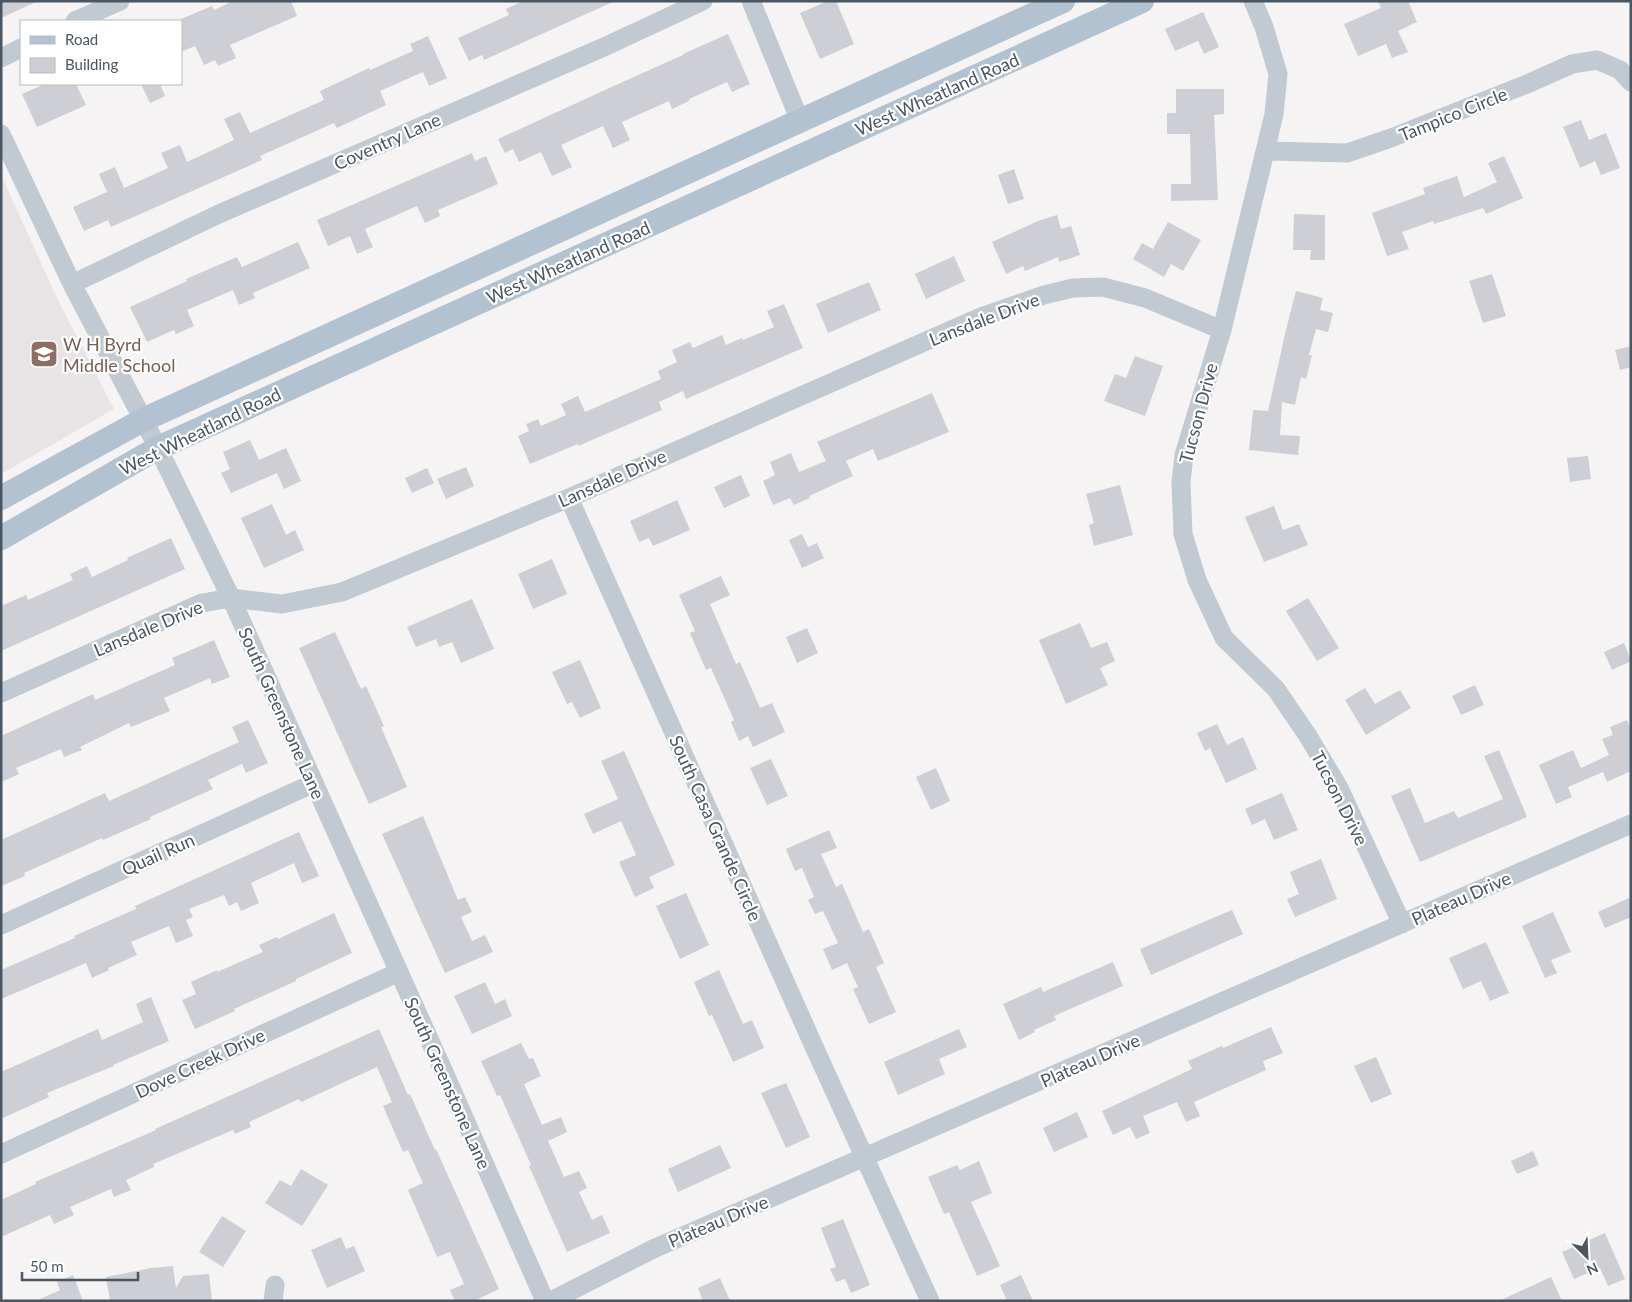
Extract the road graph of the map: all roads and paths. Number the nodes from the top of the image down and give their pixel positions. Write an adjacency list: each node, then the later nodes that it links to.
1 (120, 1): 7 (street)
2 (703, 1): 14 (street, Coventry Lane)
3 (751, 1): 11 (street)
4 (1063, 1): 11 (main road, West Wheatland Road)
5 (1142, 1): 17 (main road, West Wheatland Road)
6 (1253, 1): 13 (street, Tucson Drive)
7 (77, 20)
8 (20, 48): 9 (street)
9 (1, 58)
10 (1631, 82): 13 (street, Tampico Circle)
11 (800, 121): 16 (main road, West Wheatland Road)
12 (1, 134): 14 (street, South Greenstone Lane)
13 (1265, 151): 15 (street, Tucson Drive)
14 (72, 284): 16 (street, South Greenstone Lane)
15 (1222, 330): 20 (street, Lansdale Drive); 27 (street, Tucson Drive)
16 (143, 420): 17 (street, South Greenstone Lane); 18 (main road, West Wheatland Road)
17 (158, 448): 21 (main road, West Wheatland Road); 23 (street, South Greenstone Lane)
18 (25, 484): 19 (main road, West Wheatland Road); 21 (main road)
19 (1, 498)
20 (569, 498): 23 (street, Lansdale Drive); 31 (street, South Casa Grande Circle)
21 (42, 514): 22 (main road, West Wheatland Road)
22 (1, 538)
23 (231, 598): 24 (street, Lansdale Drive); 25 (street, South Greenstone Lane)
24 (1, 693)
25 (314, 783): 28 (street, Quail Run); 29 (street, South Greenstone Lane)
26 (1631, 824): 27 (street, Plateau Drive)
27 (1402, 924): 31 (street, Plateau Drive)
28 (1, 925)
29 (399, 972): 30 (street, Dove Creek Drive); 32 (street, South Greenstone Lane)
30 (1, 1154)
31 (865, 1157): 33 (street, Plateau Drive); 34 (street, South Casa Grande Circle)
32 (545, 1301)
33 (551, 1301)
34 (930, 1301)

